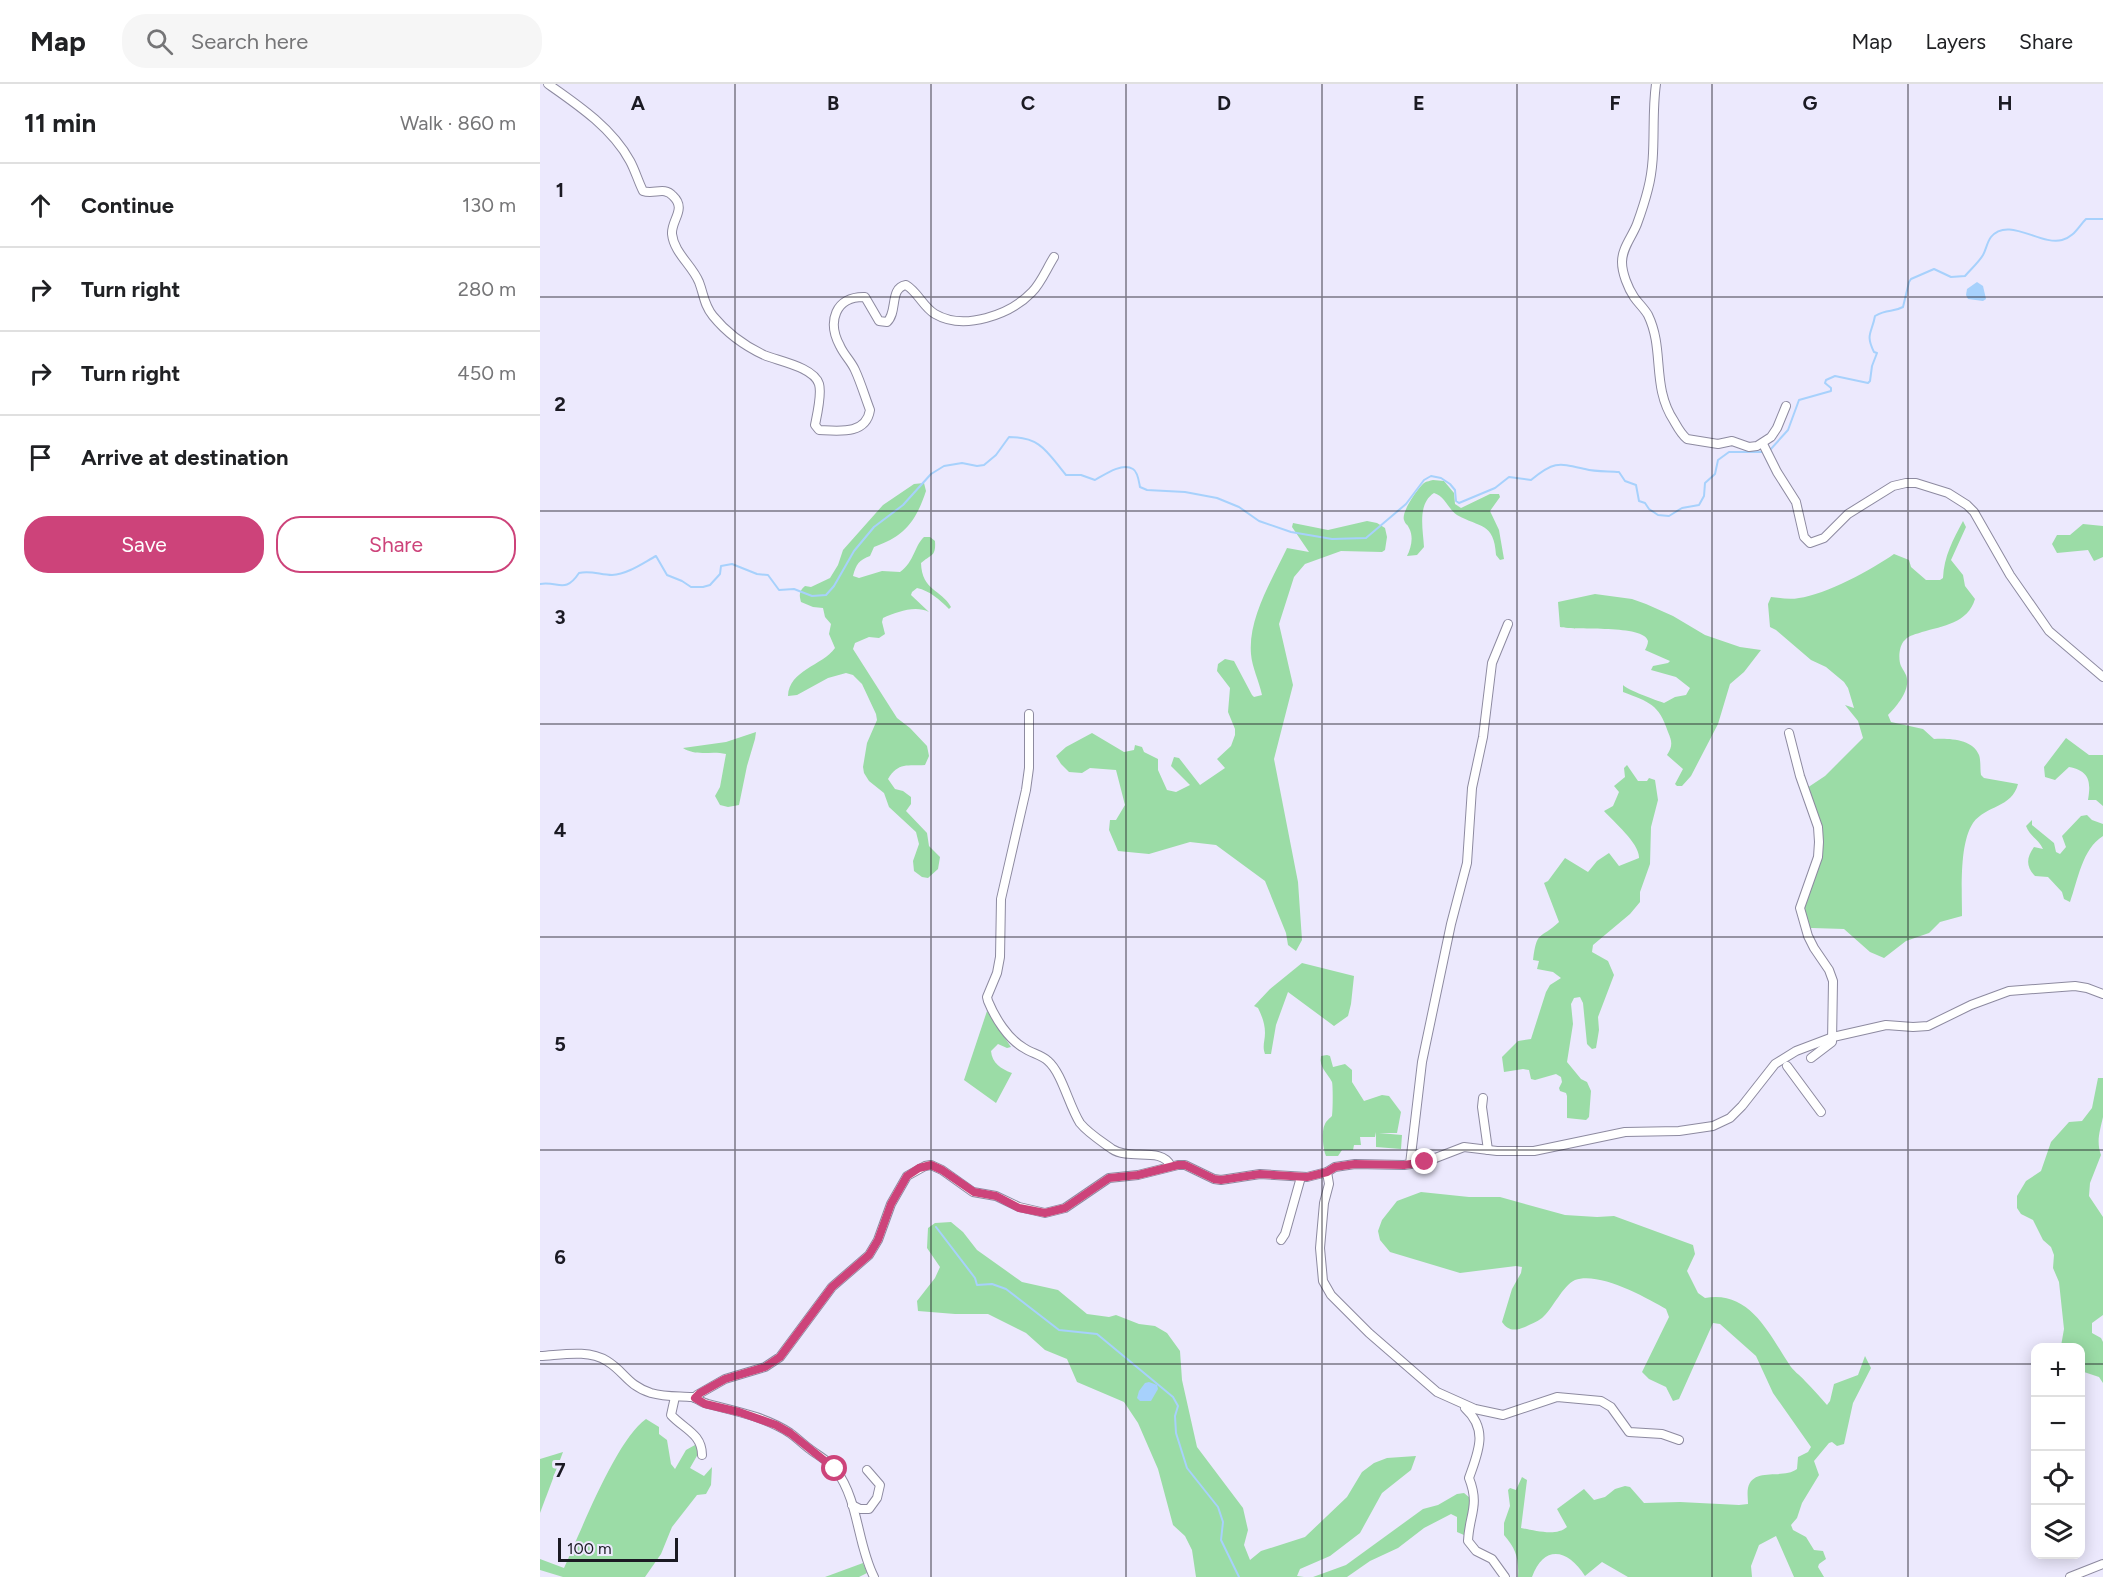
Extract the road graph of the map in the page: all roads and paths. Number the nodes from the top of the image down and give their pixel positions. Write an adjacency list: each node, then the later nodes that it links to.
1 (548, 84): 3 (street)
2 (1656, 84): 5 (street)
3 (1054, 257)
4 (1786, 406): 5 (street)
5 (1765, 449): 7 (street)
6 (1508, 624): 17 (street)
7 (2103, 677)
8 (1029, 714): 18 (street)
9 (1789, 733): 11 (street)
10 (2103, 994): 11 (street)
11 (1833, 1037): 12 (street); 16 (street)
12 (1811, 1058)
13 (1787, 1066): 15 (street)
14 (1483, 1098): 16 (street)
15 (1821, 1112)
16 (1488, 1150): 17 (street)
17 (1410, 1164): 19 (street)
18 (1171, 1166): 20 (street); 24 (street)
19 (1327, 1172): 20 (street); 25 (street)
20 (1301, 1177): 21 (street)
21 (1281, 1240)
22 (540, 1356): 23 (street)
23 (675, 1397): 24 (street); 27 (street)
24 (695, 1398): 29 (street)
25 (1455, 1400): 26 (street); 32 (street)
26 (1679, 1440)
27 (702, 1455)
28 (867, 1470): 29 (street)
29 (852, 1505): 31 (street)
30 (2103, 1564): 33 (street)
31 (874, 1577)
32 (1505, 1577)
33 (2070, 1577)

